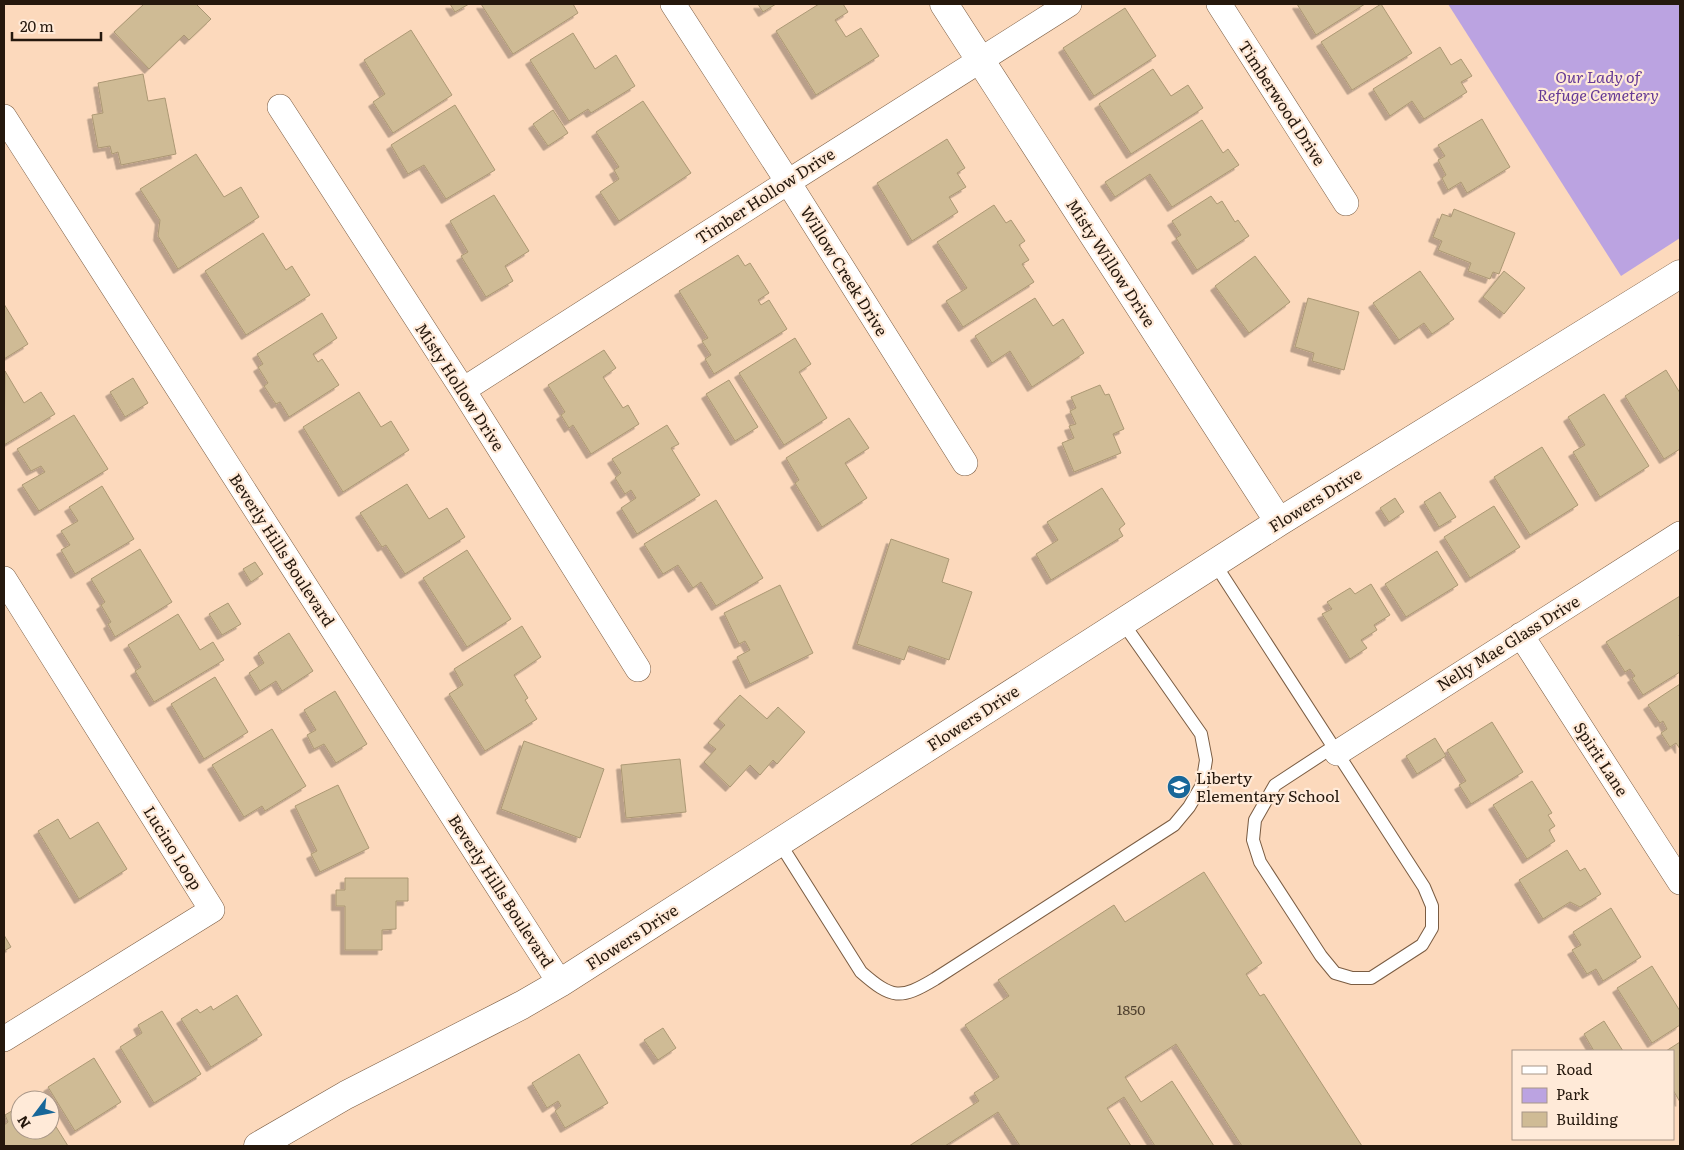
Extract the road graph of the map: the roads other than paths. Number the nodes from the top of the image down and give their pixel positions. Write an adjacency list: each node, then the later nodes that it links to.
1 (673, 4): 8 (street, Willow Creek Drive)
2 (944, 4): 5 (street, Misty Willow Drive)
3 (1069, 4): 5 (street, Timber Hollow Drive)
4 (1218, 4): 9 (street, Timberwood Drive)
5 (980, 60): 8 (street, Timber Hollow Drive); 13 (street, Misty Willow Drive)
6 (280, 107): 11 (street, Misty Hollow Drive)
7 (4, 117): 23 (street, Beverly Hills Boulevard)
8 (788, 182): 11 (street, Timber Hollow Drive); 12 (street, Willow Creek Drive)
9 (1346, 203)
10 (1680, 274): 13 (street, Flowers Drive)
11 (463, 390): 19 (street, Misty Hollow Drive)
12 (965, 463)
13 (1279, 522): 15 (street, Flowers Drive)
14 (1680, 534): 18 (street, Nelly Mae Glass Drive)
15 (1215, 564): 17 (street, Flowers Drive); 20 (lane)
16 (4, 579): 24 (street, Lucino Loop)
17 (1123, 623): 21 (street, Flowers Drive); 21 (lane)
18 (1521, 635): 20 (street, Nelly Mae Glass Drive); 22 (street, Spirit Lane)
19 (638, 669)
20 (1335, 750): 20 (lane)
21 (779, 842): 23 (street, Flowers Drive)
22 (1680, 882)
23 (560, 983): 25 (street, Flowers Drive)
24 (4, 1039)
25 (258, 1146)

